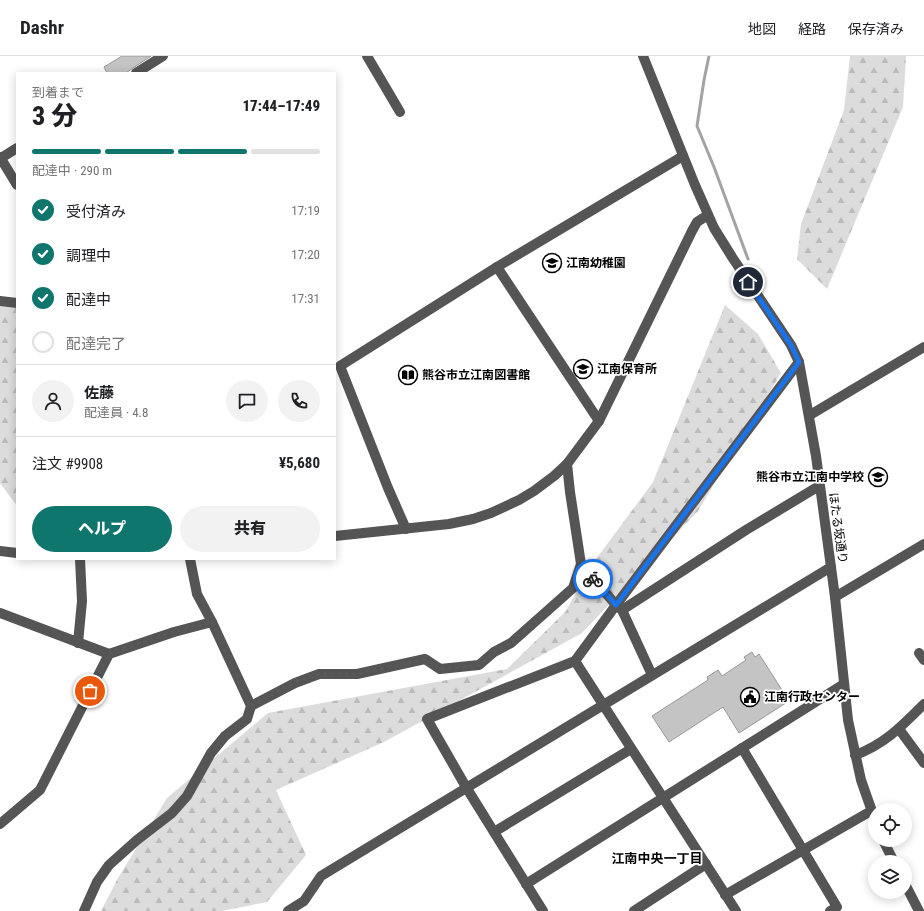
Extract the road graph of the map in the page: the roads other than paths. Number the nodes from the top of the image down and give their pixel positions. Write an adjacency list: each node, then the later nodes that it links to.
1 (163, 56): 4 (street)
2 (367, 56): 5 (street)
3 (642, 56): 7 (street, ほたる坂通り)
4 (138, 72)
5 (400, 112)
6 (16, 149): 8 (street)
7 (683, 156): 10 (street, ほたる坂通り); 11 (street)
8 (0, 158): 9 (street)
9 (16, 183)
10 (708, 215): 15 (street, ほたる坂通り); 17 (street)
11 (497, 267): 17 (street); 20 (street)
12 (0, 301): 13 (street)
13 (16, 303)
14 (924, 347): 16 (street)
15 (799, 362): 16 (street, ほたる坂通り); 30 (street)
16 (810, 415): 19 (street, ほたる坂通り)
17 (599, 421): 18 (street)
18 (567, 464): 20 (street); 27 (street)
19 (819, 486): 28 (street, ほたる坂通り); 30 (street)
20 (406, 529): 21 (street)
21 (336, 536)
22 (924, 544): 29 (street)
23 (0, 551): 24 (street)
24 (16, 552)
25 (80, 560): 33 (street)
26 (190, 560): 32 (street)
27 (581, 564): 30 (street); 40 (street)
28 (831, 566): 29 (street, ほたる坂通り); 36 (street)
29 (835, 597): 37 (street, ほたる坂通り)
30 (619, 608): 35 (street); 36 (street)
31 (0, 613): 33 (street)
32 (212, 622): 34 (street); 40 (street)
33 (78, 643): 34 (street)
34 (109, 654): 50 (street)
35 (575, 661): 39 (street); 46 (street)
36 (652, 675): 39 (street)
37 (844, 684): 42 (street); 44 (street, ほたる坂通り)
38 (924, 704): 41 (street)
39 (602, 705): 43 (street); 46 (street)
40 (250, 706): 58 (street)
41 (900, 729): 44 (street); 45 (street)
42 (742, 748): 47 (street); 52 (street)
43 (631, 749): 47 (street); 51 (street)
44 (855, 755): 48 (street, ほたる坂通り)
45 (924, 763)
46 (466, 787): 51 (street); 59 (street)
47 (663, 798): 53 (street); 54 (street)
48 (869, 803)
49 (868, 818): 52 (street)
50 (0, 824)
51 (494, 832): 54 (street)
52 (804, 850): 55 (street); 62 (street)
53 (706, 864): 55 (street); 57 (street)
54 (526, 884): 60 (street)
55 (726, 895): 61 (street)
56 (912, 898): 63 (street)
57 (638, 910)
58 (84, 911)
59 (288, 911)
60 (543, 911)
61 (736, 911)
62 (830, 911)
63 (919, 911)

